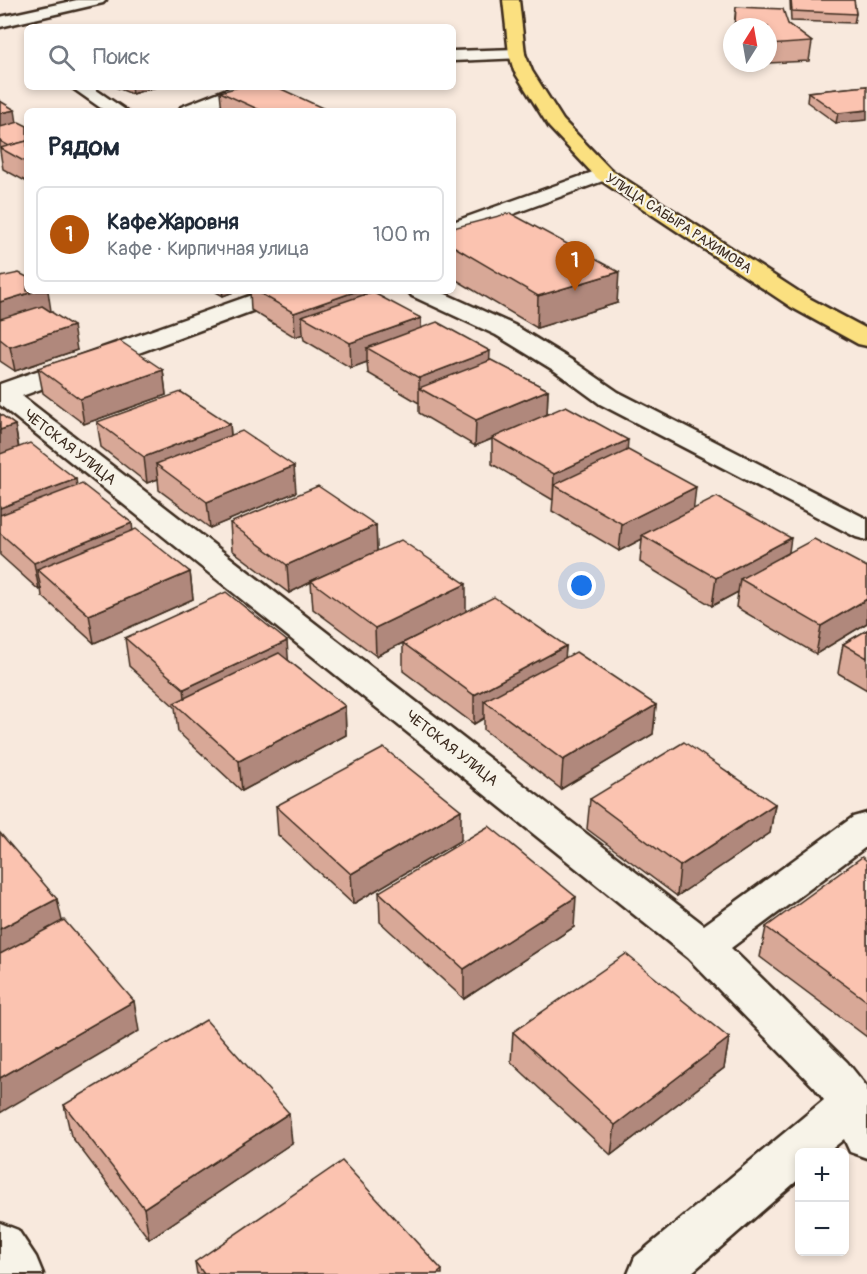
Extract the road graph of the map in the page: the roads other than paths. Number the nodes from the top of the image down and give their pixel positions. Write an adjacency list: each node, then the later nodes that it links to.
1 (98, 0): 3 (street)
2 (511, 0): 6 (main road, УЛИЦА САБЫРА РАХИМОВА)
3 (72, 6): 4 (street); 5 (street)
4 (0, 22)
5 (61, 24)
6 (517, 54): 7 (street); 12 (main road, УЛИЦА САБЫРА РАХИМОВА)
7 (456, 56)
8 (85, 90): 10 (street)
9 (240, 90): 11 (street)
10 (113, 108)
11 (196, 108)
12 (604, 174): 13 (street); 16 (main road, УЛИЦА САБЫРА РАХИМОВА)
13 (456, 229)
14 (277, 294): 17 (street)
15 (427, 294): 18 (street)
16 (867, 339)
17 (1, 394): 20 (street, ЧЕТСКАЯ УЛИЦА)
18 (867, 531)
19 (867, 826): 20 (street)
20 (703, 947): 21 (street, ЧЕТСКАЯ УЛИЦА)
21 (860, 1120): 24 (street)
22 (0, 1246): 23 (street)
23 (18, 1274)
24 (653, 1274)

